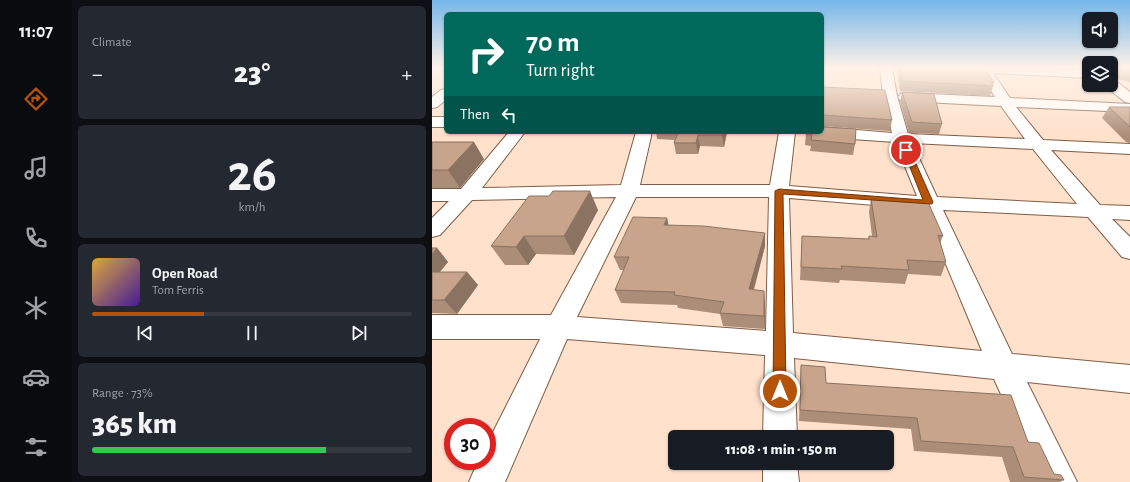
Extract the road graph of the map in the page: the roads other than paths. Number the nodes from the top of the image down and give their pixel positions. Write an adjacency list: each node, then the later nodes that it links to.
1 (884, 90): 5 (street)
2 (994, 90): 7 (street)
3 (1119, 90): 6 (street)
4 (444, 95): 8 (street)
5 (883, 96): 7 (street); 16 (street)
6 (1130, 99)
7 (1004, 103): 9 (street); 17 (street)
8 (432, 104)
9 (1130, 108)
10 (432, 122): 11 (street)
11 (444, 122)
12 (824, 132): 16 (street)
13 (515, 134): 21 (street)
14 (643, 134): 19 (street)
15 (787, 134): 20 (street)
16 (900, 138): 17 (street); 23 (street)
17 (1037, 144): 18 (street); 24 (street)
18 (1130, 149)
19 (628, 191): 20 (street); 21 (street); 29 (street)
20 (779, 191): 23 (street); 30 (street)
21 (468, 194): 22 (street); 26 (street)
22 (432, 195)
23 (929, 202): 24 (street); 31 (street)
24 (1092, 211): 25 (street); 27 (street)
25 (1130, 213)
26 (432, 230)
27 (1130, 251)
28 (432, 327): 29 (street)
29 (559, 327): 30 (street); 35 (street)
30 (779, 344): 31 (street); 33 (street)
31 (1003, 366): 32 (street); 37 (street)
32 (1130, 379)
33 (780, 430)
34 (780, 470): 36 (street)
35 (487, 482)
36 (781, 482)
37 (1059, 482)

